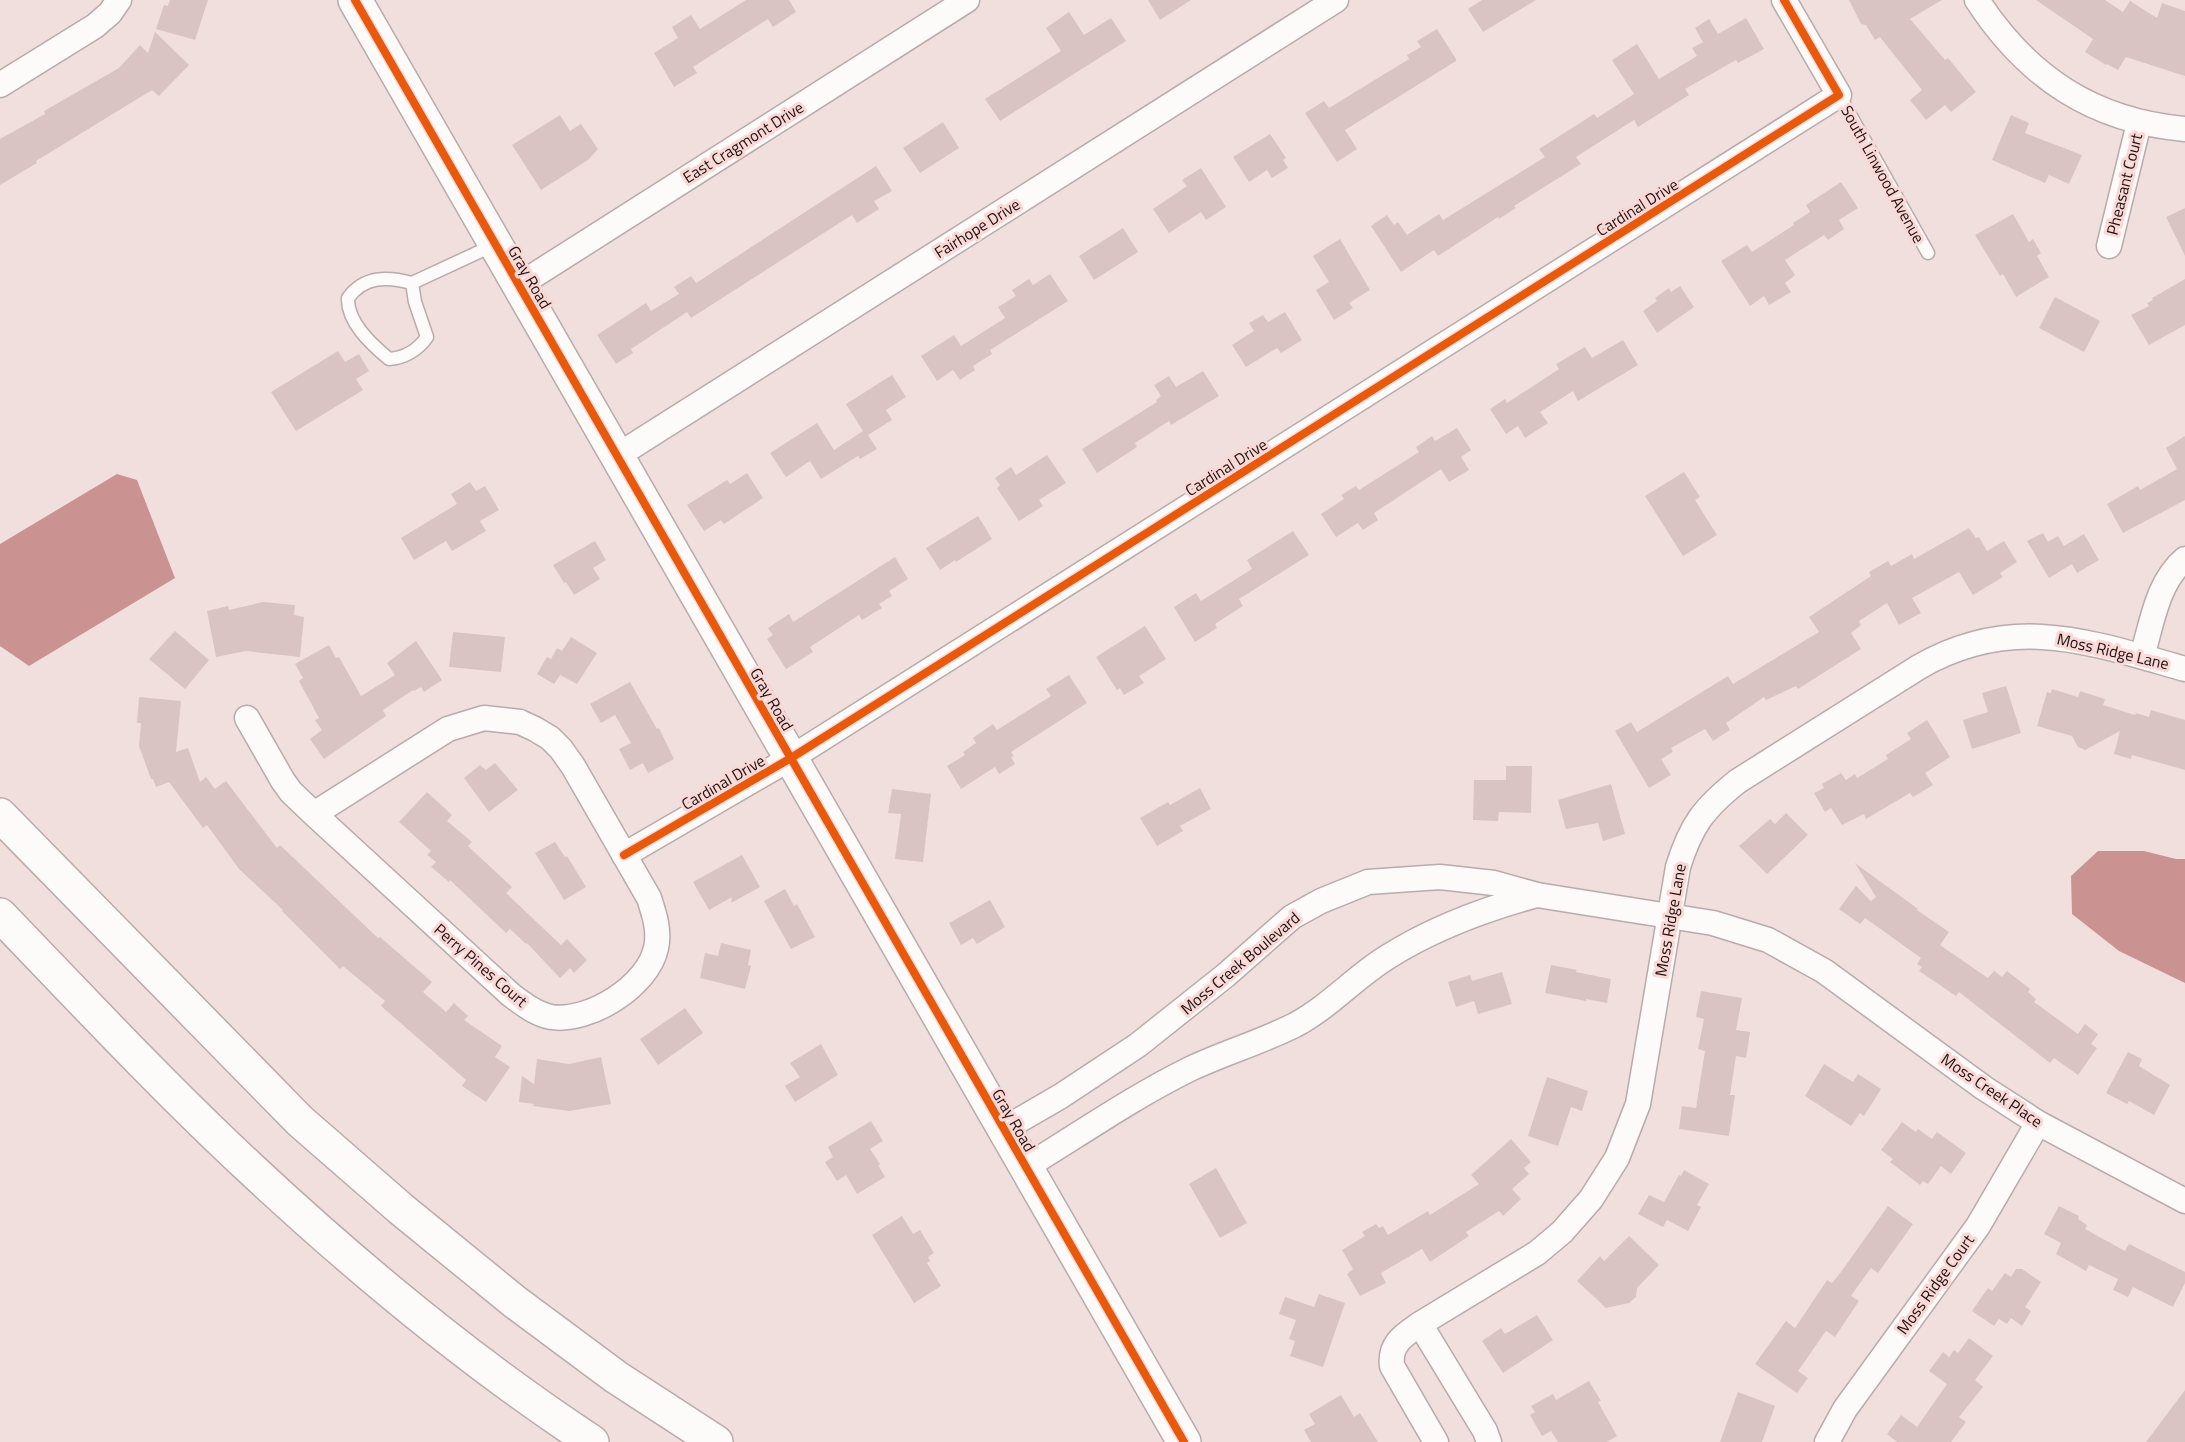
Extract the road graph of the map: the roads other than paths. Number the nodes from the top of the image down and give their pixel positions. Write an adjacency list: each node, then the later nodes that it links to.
1 (119, 0): 7 (street)
2 (355, 0): 11 (main road, Gray Road)
3 (968, 0): 15 (street, East Cragmont Drive)
4 (1336, 0): 16 (street, Fairhope Drive)
5 (1784, 0): 8 (street, South Linwood Avenue)
6 (1977, 0): 9 (street)
7 (0, 85)
8 (1839, 95): 13 (lane, South Linwood Avenue); 21 (street, Cardinal Drive)
9 (2139, 123): 10 (street); 12 (street, Pheasant Court)
10 (2185, 129)
11 (495, 245): 14 (lane); 15 (main road, Gray Road)
12 (2109, 246)
13 (1928, 253)
14 (412, 283): 14 (lane)
15 (519, 285): 16 (main road, Gray Road)
16 (617, 456): 21 (main road, Gray Road)
17 (2185, 559): 18 (street)
18 (2142, 657): 19 (street, Moss Ridge Lane); 27 (street, Moss Ridge Lane)
19 (2185, 669)
20 (247, 718): 22 (street, Perry Pines Court)
21 (791, 758): 24 (street, Cardinal Drive); 30 (main road, Gray Road)
22 (314, 814): 24 (street, Perry Pines Court); 24 (street, Perry Pines Court)
23 (0, 815): 35 (main road)
24 (624, 855)
25 (1537, 895): 27 (street, Moss Creek Boulevard); 30 (street, Moss Creek Boulevard); 31 (street, Moss Creek Boulevard)
26 (0, 915): 34 (main road)
27 (1669, 916): 28 (street, Moss Creek Boulevard); 33 (street, Moss Ridge Lane)
28 (1809, 961): 29 (street, Moss Creek Place)
29 (2038, 1123): 32 (street, Moss Creek Place); 39 (street, Moss Ridge Court)
30 (1004, 1129): 31 (main road, Gray Road)
31 (1026, 1167): 36 (main road, Gray Road)
32 (2185, 1201)
33 (1420, 1324): 37 (street, Moss Ridge Lane); 38 (street)
34 (592, 1442)
35 (716, 1442)
36 (1184, 1442)
37 (1436, 1442)
38 (1489, 1442)
39 (1827, 1442)

